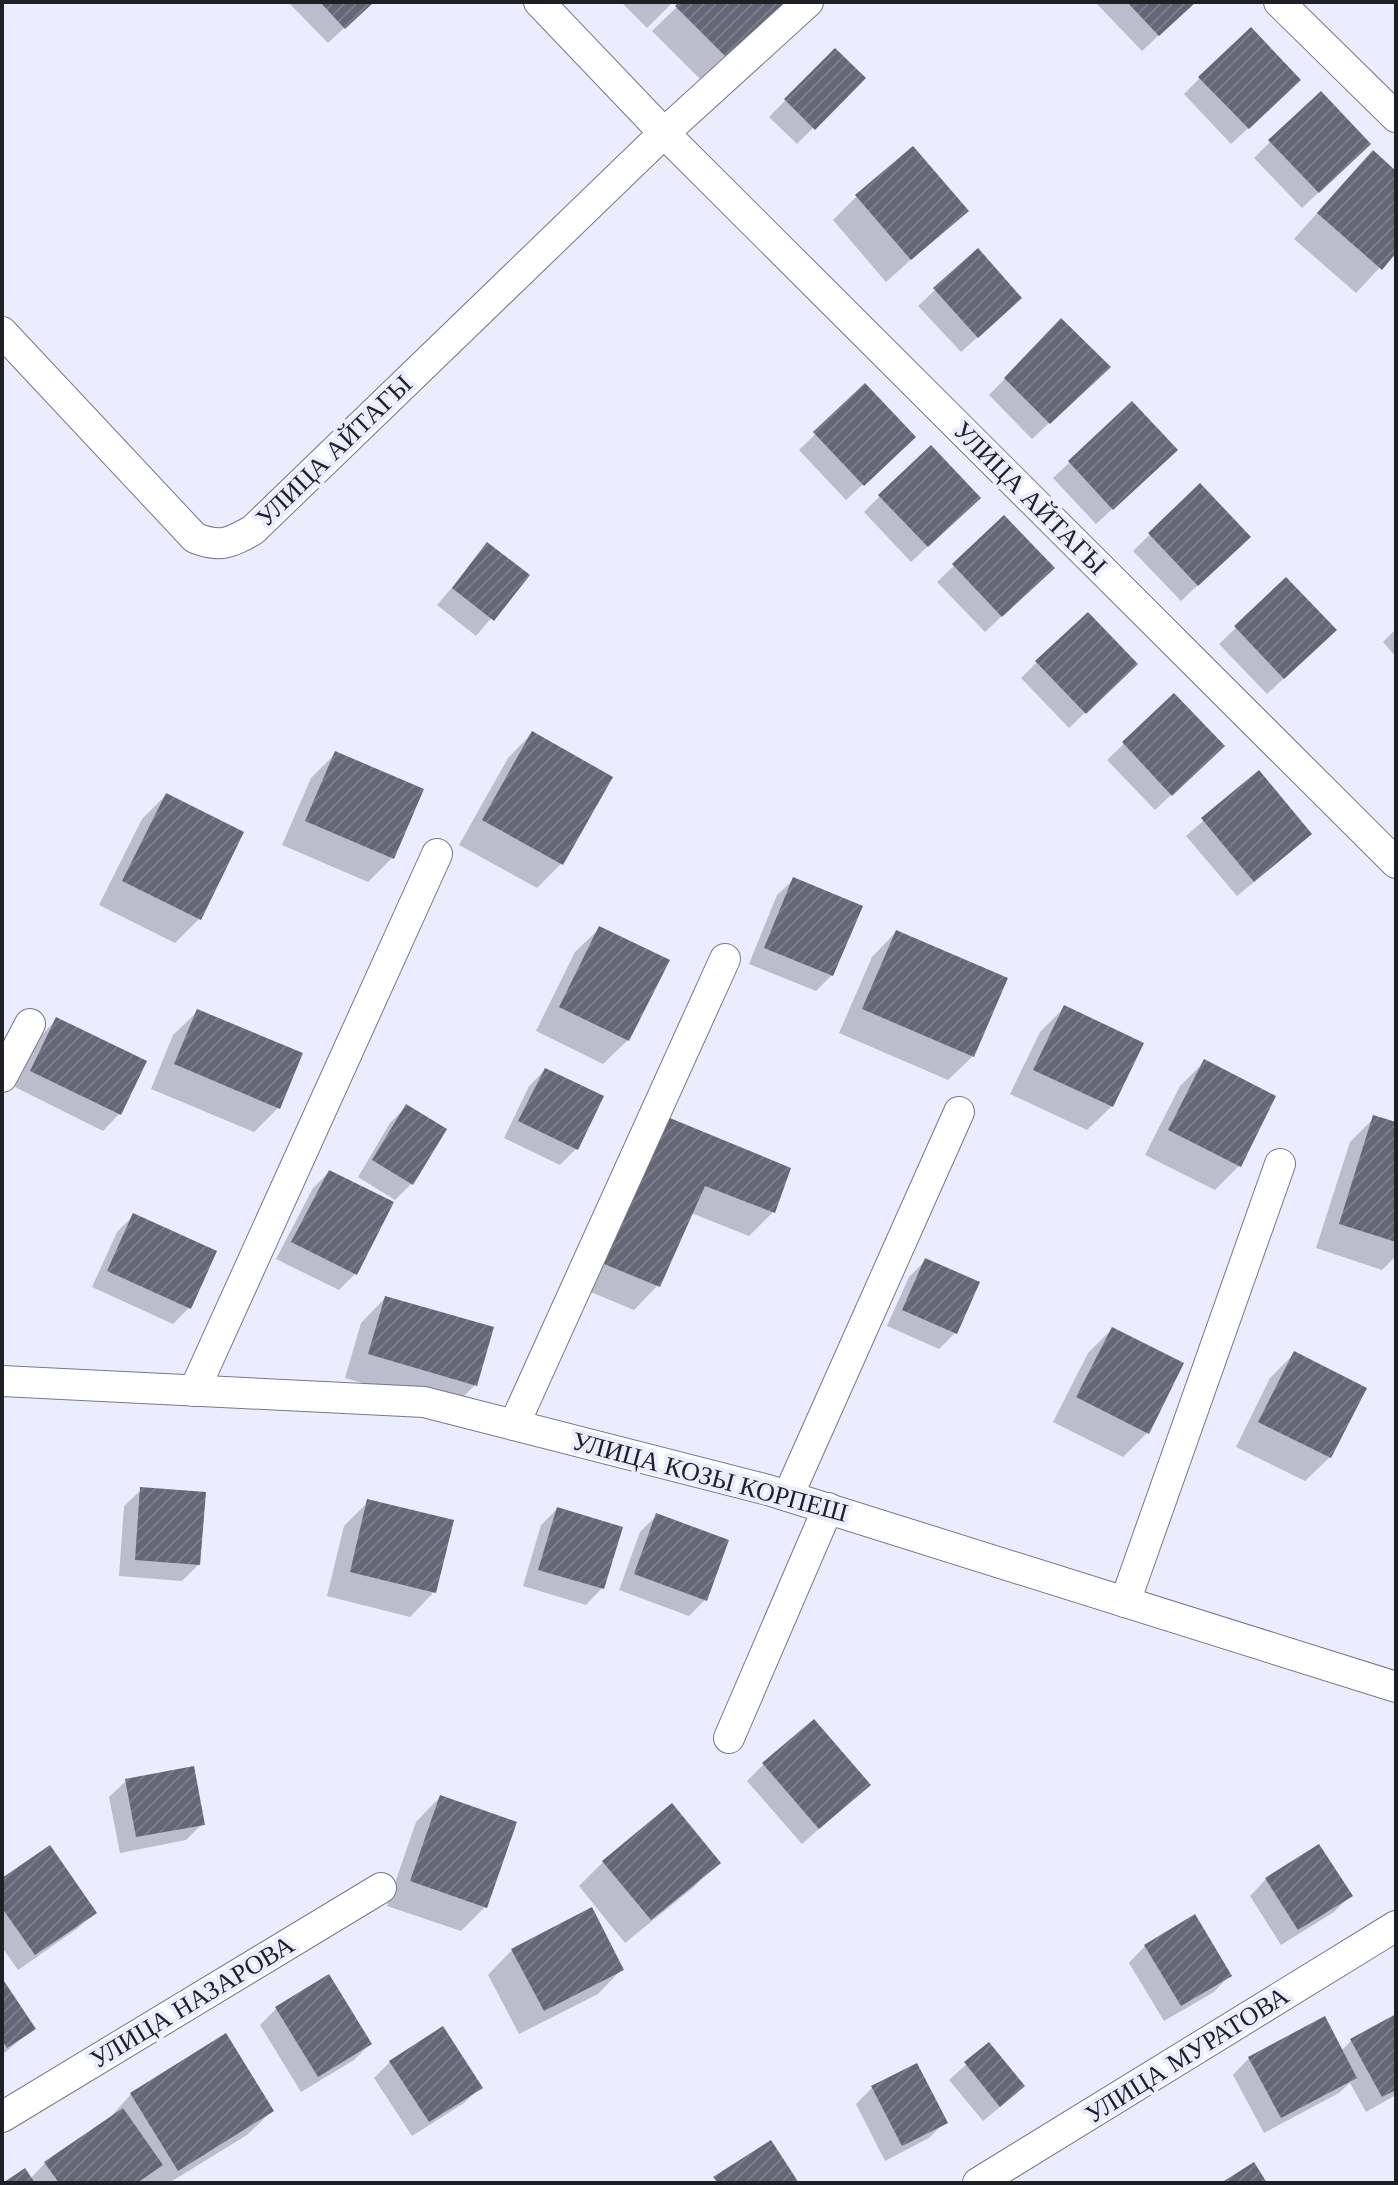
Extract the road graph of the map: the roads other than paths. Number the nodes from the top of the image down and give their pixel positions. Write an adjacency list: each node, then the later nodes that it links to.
1 (539, 2): 5 (street, УЛИЦА АЙТАГЫ)
2 (808, 2): 5 (street, УЛИЦА АЙТАГЫ)
3 (1279, 2): 4 (street)
4 (1396, 117)
5 (664, 133): 6 (street, УЛИЦА АЙТАГЫ); 8 (street, УЛИЦА АЙТАГЫ)
6 (2, 332)
7 (437, 854): 15 (street)
8 (1396, 863)
9 (725, 959): 16 (street)
10 (30, 1024): 11 (street)
11 (2, 1077)
12 (959, 1112): 17 (street)
13 (1280, 1164): 19 (street)
14 (2, 1381): 15 (street, УЛИЦА КОЗЫ КОРПЕШ)
15 (194, 1391): 16 (street, УЛИЦА КОЗЫ КОРПЕШ)
16 (514, 1425): 17 (street, УЛИЦА КОЗЫ КОРПЕШ)
17 (788, 1496): 18 (street, УЛИЦА КОЗЫ КОРПЕШ)
18 (828, 1508): 19 (street, УЛИЦА КОЗЫ КОРПЕШ); 21 (street)
19 (1125, 1602): 20 (street, УЛИЦА КОЗЫ КОРПЕШ)
20 (1396, 1687)
21 (729, 1738)
22 (381, 1888): 24 (street, УЛИЦА НАЗАРОВА)
23 (1396, 1926): 25 (street, УЛИЦА МУРАТОВА)
24 (2, 2117)
25 (978, 2183)

